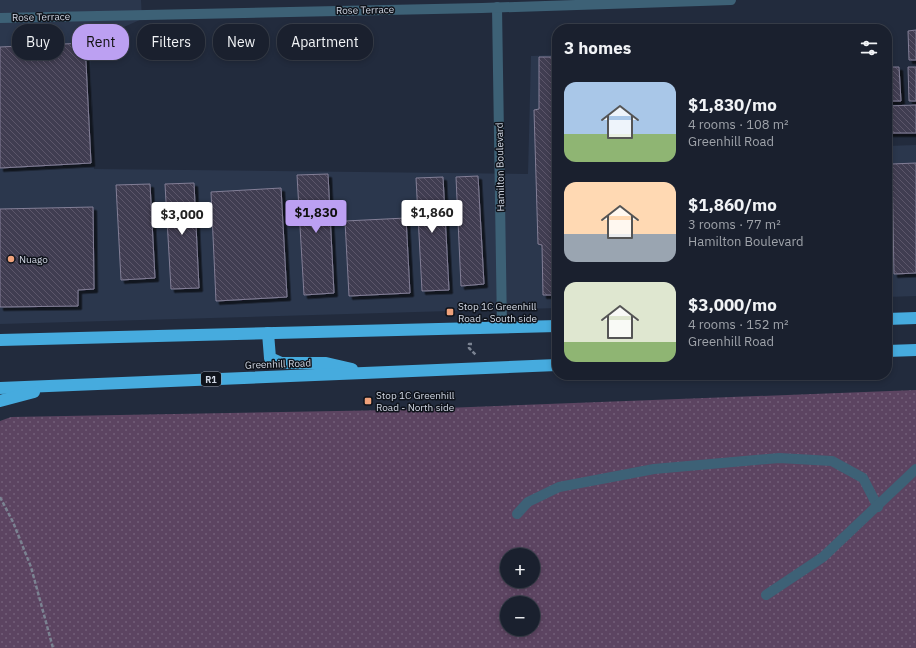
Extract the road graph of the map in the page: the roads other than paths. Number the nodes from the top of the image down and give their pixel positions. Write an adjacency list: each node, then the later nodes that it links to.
1 (731, 0): 2 (street, Rose Terrace)
2 (511, 3): 4 (street, Rose Terrace)
3 (482, 4): 4 (street, Rose Terrace); 5 (street, Rose Terrace)
4 (497, 7): 9 (street, Hamilton Boulevard)
5 (0, 18)
6 (892, 318): 7 (highway)
7 (916, 318)
8 (552, 326): 9 (highway)
9 (502, 328): 10 (highway)
10 (268, 333): 11 (highway); 15 (highway)
11 (0, 340)
12 (916, 350): 13 (highway)
13 (892, 351)
14 (552, 365): 15 (highway, Greenhill Road / R1)
15 (365, 373): 16 (highway, Greenhill Road / R1)
16 (58, 386): 17 (highway, Greenhill Road / R1); 18 (highway)
17 (0, 388)
18 (0, 401)
19 (916, 469): 20 (street)
20 (878, 507): 21 (street); 22 (street)
21 (517, 514)
22 (766, 595)

